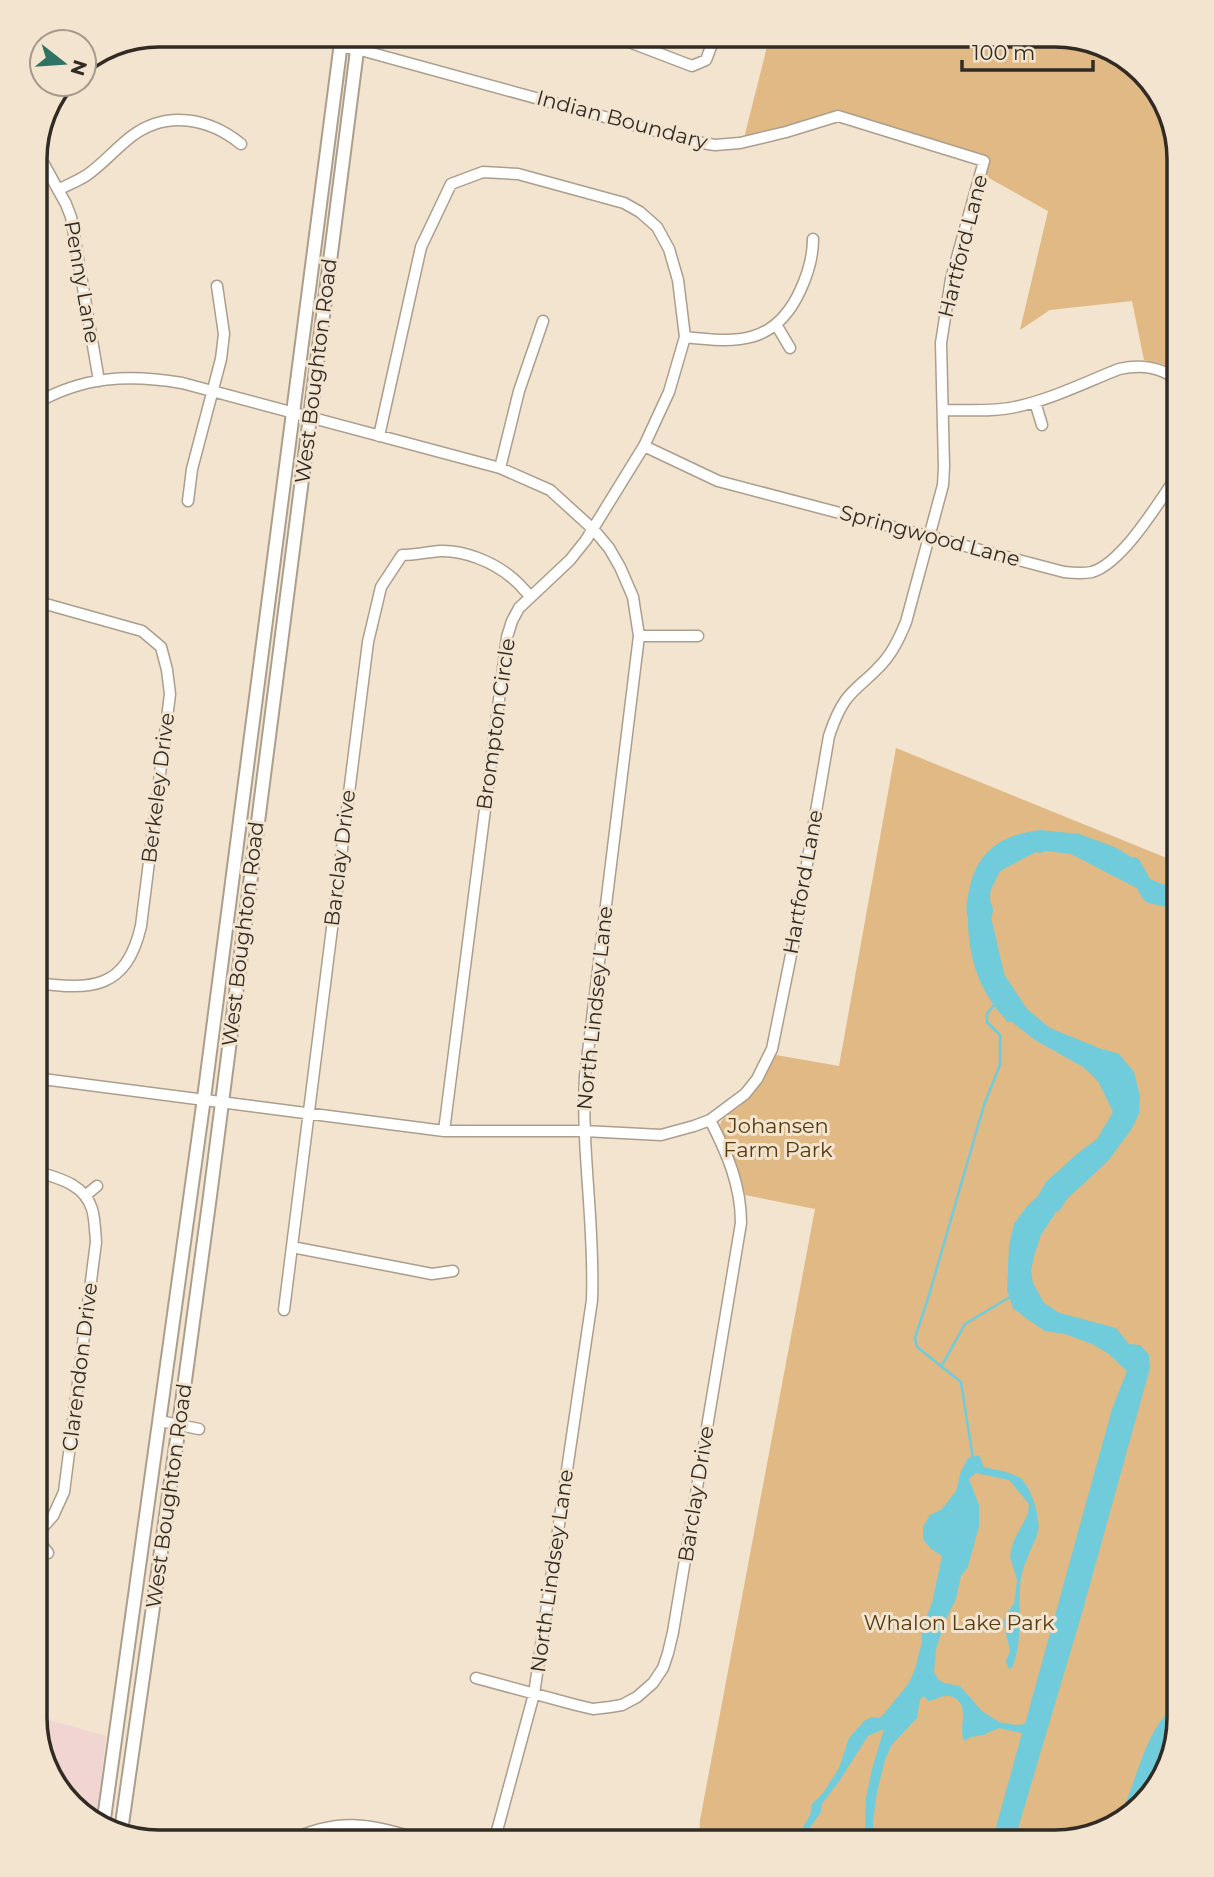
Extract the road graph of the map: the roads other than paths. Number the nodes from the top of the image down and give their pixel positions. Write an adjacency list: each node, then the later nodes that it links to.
1 (341, 47): 22 (main road, West Boughton Road)
2 (353, 47): 5 (street, Indian Boundary)
3 (642, 47): 4 (street)
4 (711, 47)
5 (357, 49): 7 (street, Indian Boundary); 23 (main road, West Boughton Road)
6 (241, 144): 9 (street)
7 (984, 161): 21 (street, Hartford Lane)
8 (47, 170): 9 (street, Penny Lane)
9 (58, 190): 17 (street, Penny Lane)
10 (813, 239): 13 (street)
11 (217, 286): 18 (street)
12 (543, 321): 27 (street)
13 (777, 326): 14 (street); 15 (street)
14 (685, 337): 25 (street, Brompton Circle); 26 (street, Brompton Circle)
15 (790, 348)
16 (1167, 374): 20 (street)
17 (99, 381): 18 (street); 19 (street)
18 (213, 392): 22 (street); 29 (street)
19 (47, 399)
20 (1035, 401): 21 (street); 24 (street)
21 (943, 410): 31 (street, Hartford Lane)
22 (293, 413): 23 (street, North Lindsey Lane); 38 (main road, West Boughton Road)
23 (310, 417): 25 (street, North Lindsey Lane); 39 (main road, West Boughton Road)
24 (1042, 425)
25 (379, 436): 27 (street, North Lindsey Lane)
26 (644, 446): 30 (street, Brompton Circle); 31 (street, Springwood Lane)
27 (500, 468): 30 (street, North Lindsey Lane)
28 (1167, 489): 31 (street, Springwood Lane)
29 (188, 501)
30 (594, 530): 32 (street, Brompton Circle); 34 (street, North Lindsey Lane)
31 (929, 535): 41 (street, Hartford Lane)
32 (530, 597): 40 (street, Barclay Drive); 42 (street, Brompton Circle)
33 (47, 604): 36 (street, Berkeley Drive)
34 (639, 636): 35 (street); 43 (street, North Lindsey Lane)
35 (698, 636)
36 (47, 984)
37 (47, 1079): 38 (street, Hartford Lane)
38 (204, 1098): 39 (street, Hartford Lane); 50 (main road, West Boughton Road)
39 (221, 1101): 40 (street, Hartford Lane); 51 (main road, West Boughton Road)
40 (308, 1113): 42 (street, Hartford Lane); 47 (street, Barclay Drive)
41 (710, 1120): 43 (street, Hartford Lane); 55 (street, Barclay Drive)
42 (444, 1130): 43 (street, Hartford Lane)
43 (583, 1131): 55 (street, North Lindsey Lane)
44 (47, 1175): 46 (street)
45 (97, 1186): 46 (street)
46 (86, 1195): 53 (street, Clarendon Drive)
47 (292, 1247): 48 (street); 49 (street, Barclay Drive)
48 (453, 1271)
49 (284, 1310)
50 (160, 1421): 51 (street); 56 (main road, West Boughton Road)
51 (179, 1425): 52 (street); 57 (main road, West Boughton Road)
52 (199, 1429)
53 (47, 1523)
54 (476, 1678): 55 (street, Barclay Drive)
55 (534, 1694): 60 (street, North Lindsey Lane)
56 (104, 1816)
57 (122, 1824)
58 (317, 1830): 59 (street)
59 (383, 1830)
60 (497, 1830)

